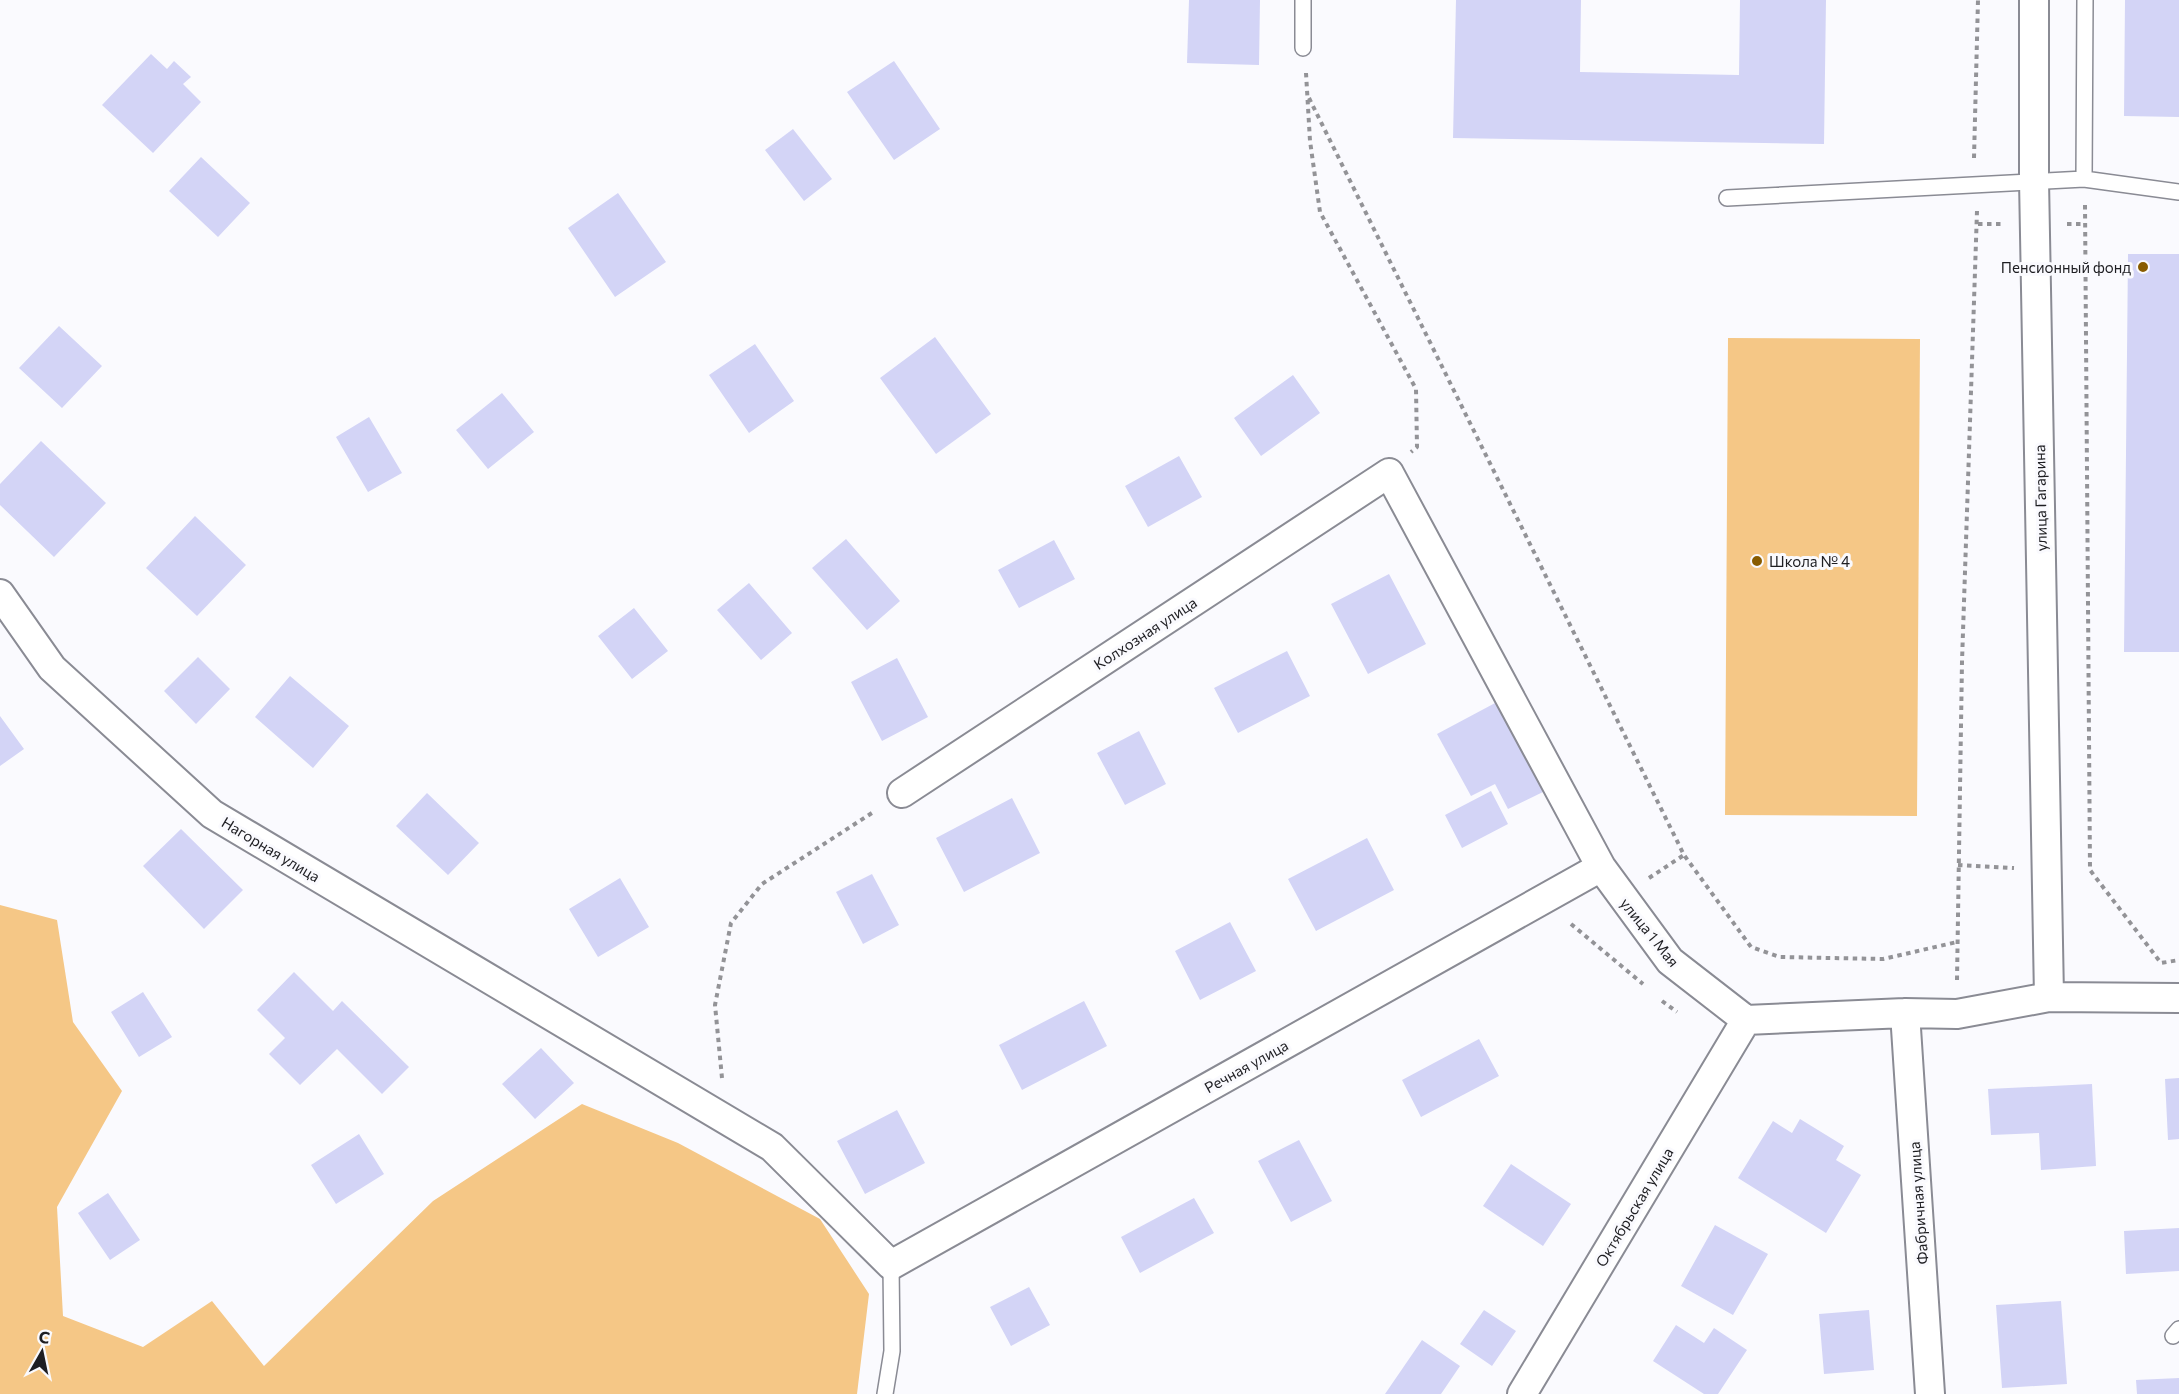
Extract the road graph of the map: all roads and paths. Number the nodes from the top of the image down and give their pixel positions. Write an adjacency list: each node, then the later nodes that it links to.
1 (1303, 0): 5 (lane)
2 (1978, 0): 9 (path)
3 (2034, 0): 8 (street, улица Гагарина)
4 (2085, 0): 7 (lane)
5 (1303, 48): 6 (path)
6 (1309, 98): 12 (path); 17 (path)
7 (2084, 179): 8 (lane); 10 (lane); 18 (path)
8 (2034, 180): 9 (lane); 20 (street, улица Гагарина)
9 (1974, 184): 11 (lane); 17 (path)
10 (2179, 192)
11 (1727, 198)
12 (1389, 472): 14 (street, Колхозная улица); 15 (street, улица 1 Мая)
13 (0, 594): 27 (street, Нагорная улица)
14 (902, 793): 27 (path)
15 (1601, 867): 26 (street, улица 1 Мая); 28 (street, Речная улица)
16 (1562, 928): 19 (path)
17 (1957, 942): 24 (path)
18 (2179, 960)
19 (1651, 992)
20 (2049, 997): 21 (street); 24 (street)
21 (2179, 998)
22 (1660, 999): 25 (path)
23 (1905, 1013): 24 (street); 26 (street); 31 (street, Фабричная улица)
24 (1957, 1014)
25 (1686, 1018)
26 (1746, 1020): 30 (street, Октябрьская улица)
27 (726, 1120): 28 (street, Нагорная улица)
28 (891, 1265): 29 (lane)
29 (885, 1394)
30 (1522, 1394)
31 (1930, 1394)

